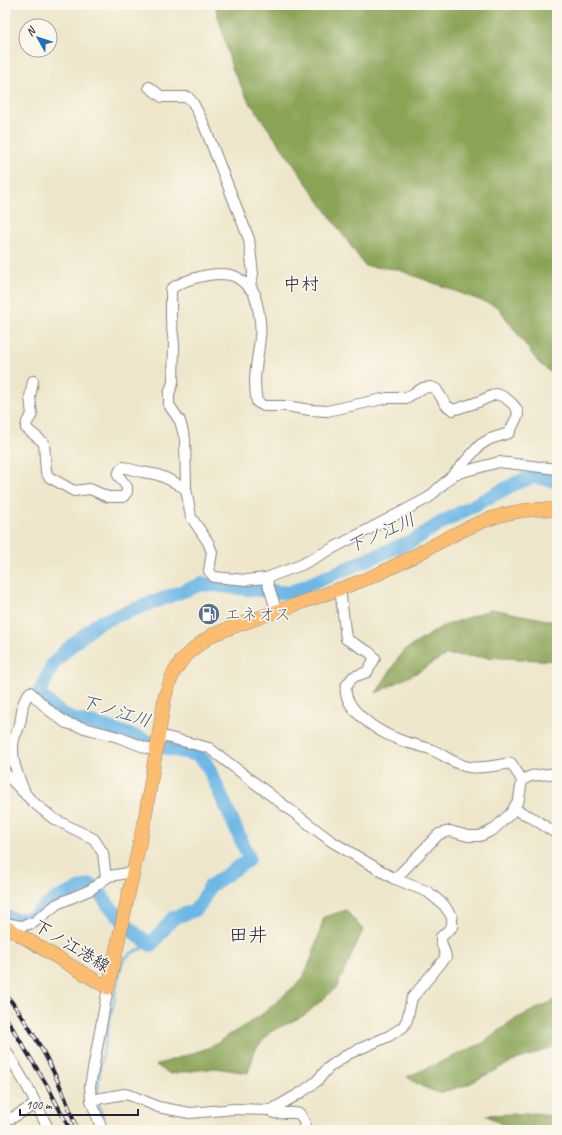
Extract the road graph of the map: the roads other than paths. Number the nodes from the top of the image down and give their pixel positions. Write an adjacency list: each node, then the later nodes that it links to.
1 (149, 87): 2 (street)
2 (255, 294): 5 (street); 6 (street)
3 (33, 381): 6 (street)
4 (557, 469): 5 (street)
5 (453, 475): 8 (street)
6 (186, 489): 8 (street)
7 (557, 510): 9 (main road)
8 (267, 579): 10 (street)
9 (340, 588): 10 (main road); 15 (street)
10 (275, 606): 11 (main road)
11 (159, 735): 12 (main road, 下ノ江港線); 21 (street)
12 (157, 751): 16 (street); 19 (main road, 下ノ江港線)
13 (5, 773): 16 (street)
14 (557, 773): 15 (street)
15 (522, 780): 17 (street)
16 (26, 795): 20 (street)
17 (514, 809): 18 (street); 21 (street)
18 (557, 834)
19 (134, 872): 20 (street); 23 (main road, 下ノ江港線)
20 (106, 878): 22 (street)
21 (395, 879): 27 (street)
22 (5, 925): 23 (main road, 下ノ江港線)
23 (108, 988): 25 (street)
24 (5, 1049): 26 (street)
25 (96, 1100): 27 (street); 30 (street)
26 (36, 1104): 28 (street); 29 (street)
27 (271, 1110): 31 (street)
28 (5, 1117)
29 (48, 1130)
30 (102, 1130)
31 (303, 1130)

